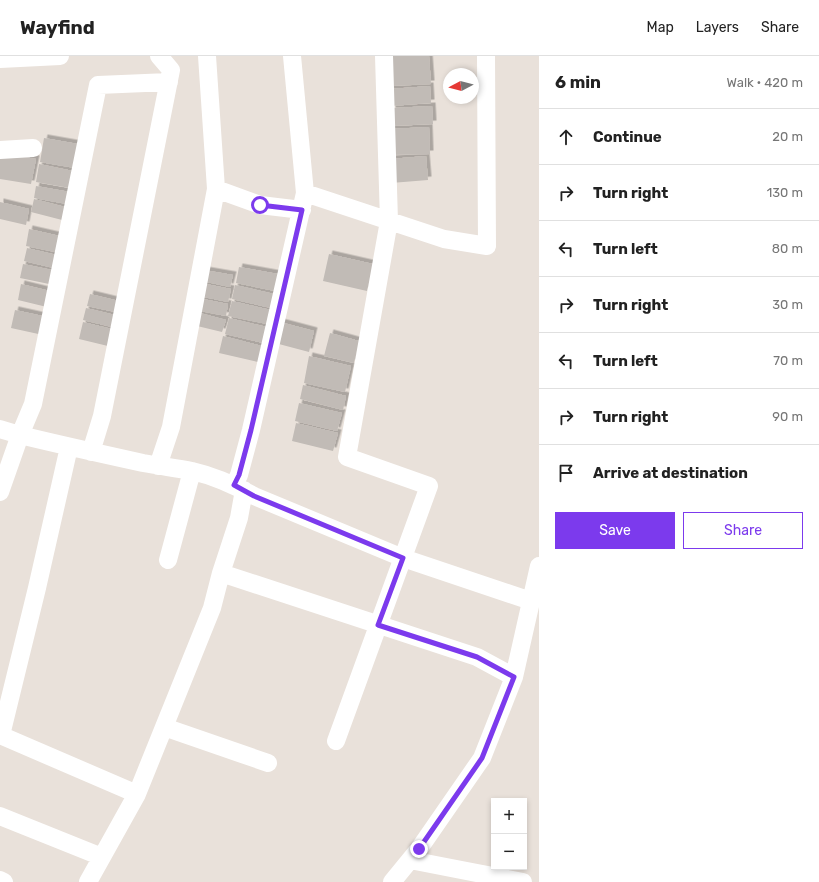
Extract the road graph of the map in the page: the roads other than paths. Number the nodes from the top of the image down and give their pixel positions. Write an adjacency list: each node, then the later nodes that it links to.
1 (60, 56): 7 (street)
2 (159, 56): 8 (street)
3 (207, 56): 11 (street)
4 (292, 56): 12 (street)
5 (384, 56): 13 (street)
6 (486, 56): 13 (street)
7 (0, 59)
8 (169, 82): 15 (street); 17 (street)
9 (33, 148): 10 (street)
10 (0, 150)
11 (216, 189): 12 (street); 18 (street)
12 (304, 201): 13 (street); 20 (street)
13 (389, 221): 22 (street)
14 (0, 429): 15 (street)
15 (20, 435): 16 (street); 21 (street)
16 (69, 447): 17 (street); 30 (street)
17 (91, 452): 18 (street)
18 (158, 466): 19 (street)
19 (192, 471): 20 (street); 23 (street)
20 (239, 488): 22 (street); 25 (street)
21 (0, 492)
22 (403, 558): 26 (street); 27 (street)
23 (168, 560)
24 (539, 566): 26 (street)
25 (221, 573): 27 (street); 29 (street)
26 (532, 601): 28 (street)
27 (378, 625): 28 (street); 31 (street)
28 (514, 677): 36 (street)
29 (164, 727): 32 (street); 33 (street)
30 (0, 735): 33 (street)
31 (336, 741)
32 (268, 762)
33 (137, 794): 35 (street)
34 (0, 816): 35 (street)
35 (102, 857): 39 (street)
36 (410, 860): 40 (street); 41 (street)
37 (0, 880): 38 (street)
38 (4, 882)
39 (88, 882)
40 (392, 882)
41 (523, 882)

